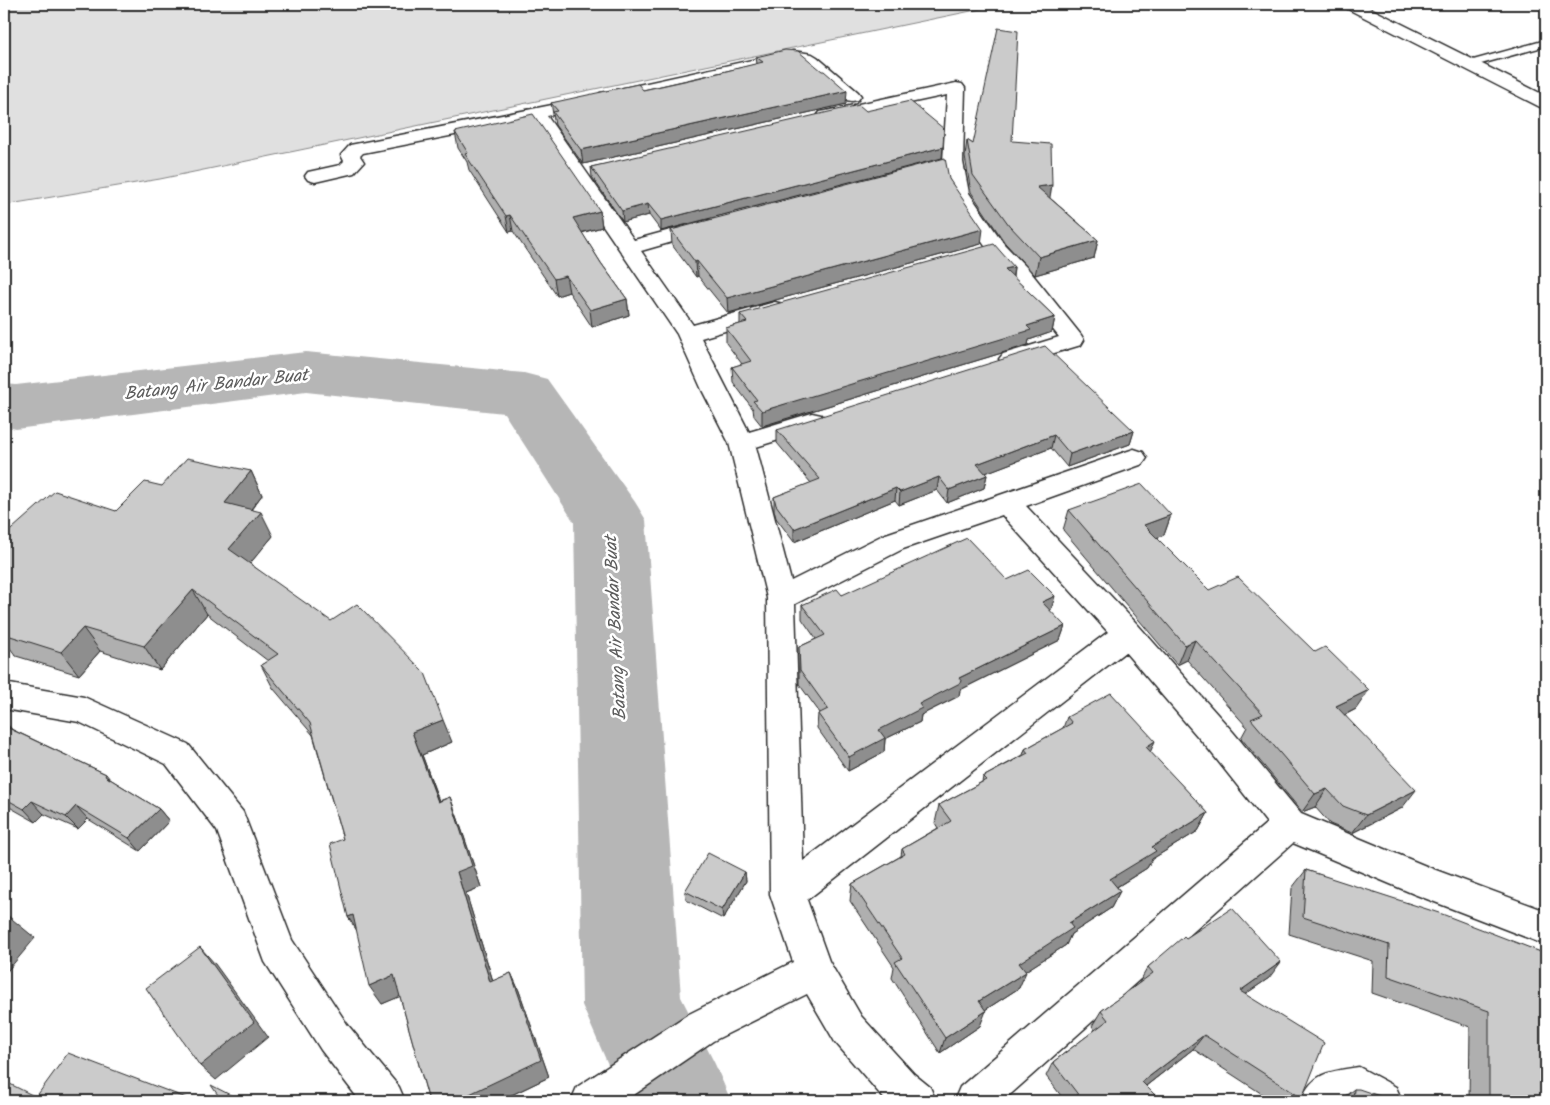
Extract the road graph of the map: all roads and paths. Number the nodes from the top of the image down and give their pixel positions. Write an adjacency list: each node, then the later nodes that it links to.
1 (1350, 4): 3 (street)
2 (1546, 43): 3 (lane)
3 (1470, 64): 5 (street)
4 (592, 101): 7 (street)
5 (1546, 103)
6 (573, 105): 8 (street)
7 (864, 107): 9 (street); 15 (street)
8 (535, 113): 10 (street); 12 (street)
9 (807, 120)
10 (315, 176)
11 (727, 220): 12 (street)
12 (629, 248): 14 (street)
13 (799, 302): 14 (street)
14 (688, 334): 17 (street)
15 (988, 366)
16 (827, 416): 17 (street)
17 (742, 443): 20 (street)
18 (1134, 458): 19 (street)
19 (1008, 503): 20 (street); 21 (street)
20 (781, 598): 24 (street)
21 (1128, 633): 23 (street); 24 (street)
22 (4, 696): 27 (street)
23 (1289, 825): 25 (street); 30 (street)
24 (787, 894): 26 (street)
25 (1546, 928)
26 (814, 971): 28 (street); 29 (street)
27 (385, 1101)
28 (591, 1101)
29 (916, 1101)
30 (974, 1101)
31 (1321, 1101): 32 (street)
32 (1382, 1101)

